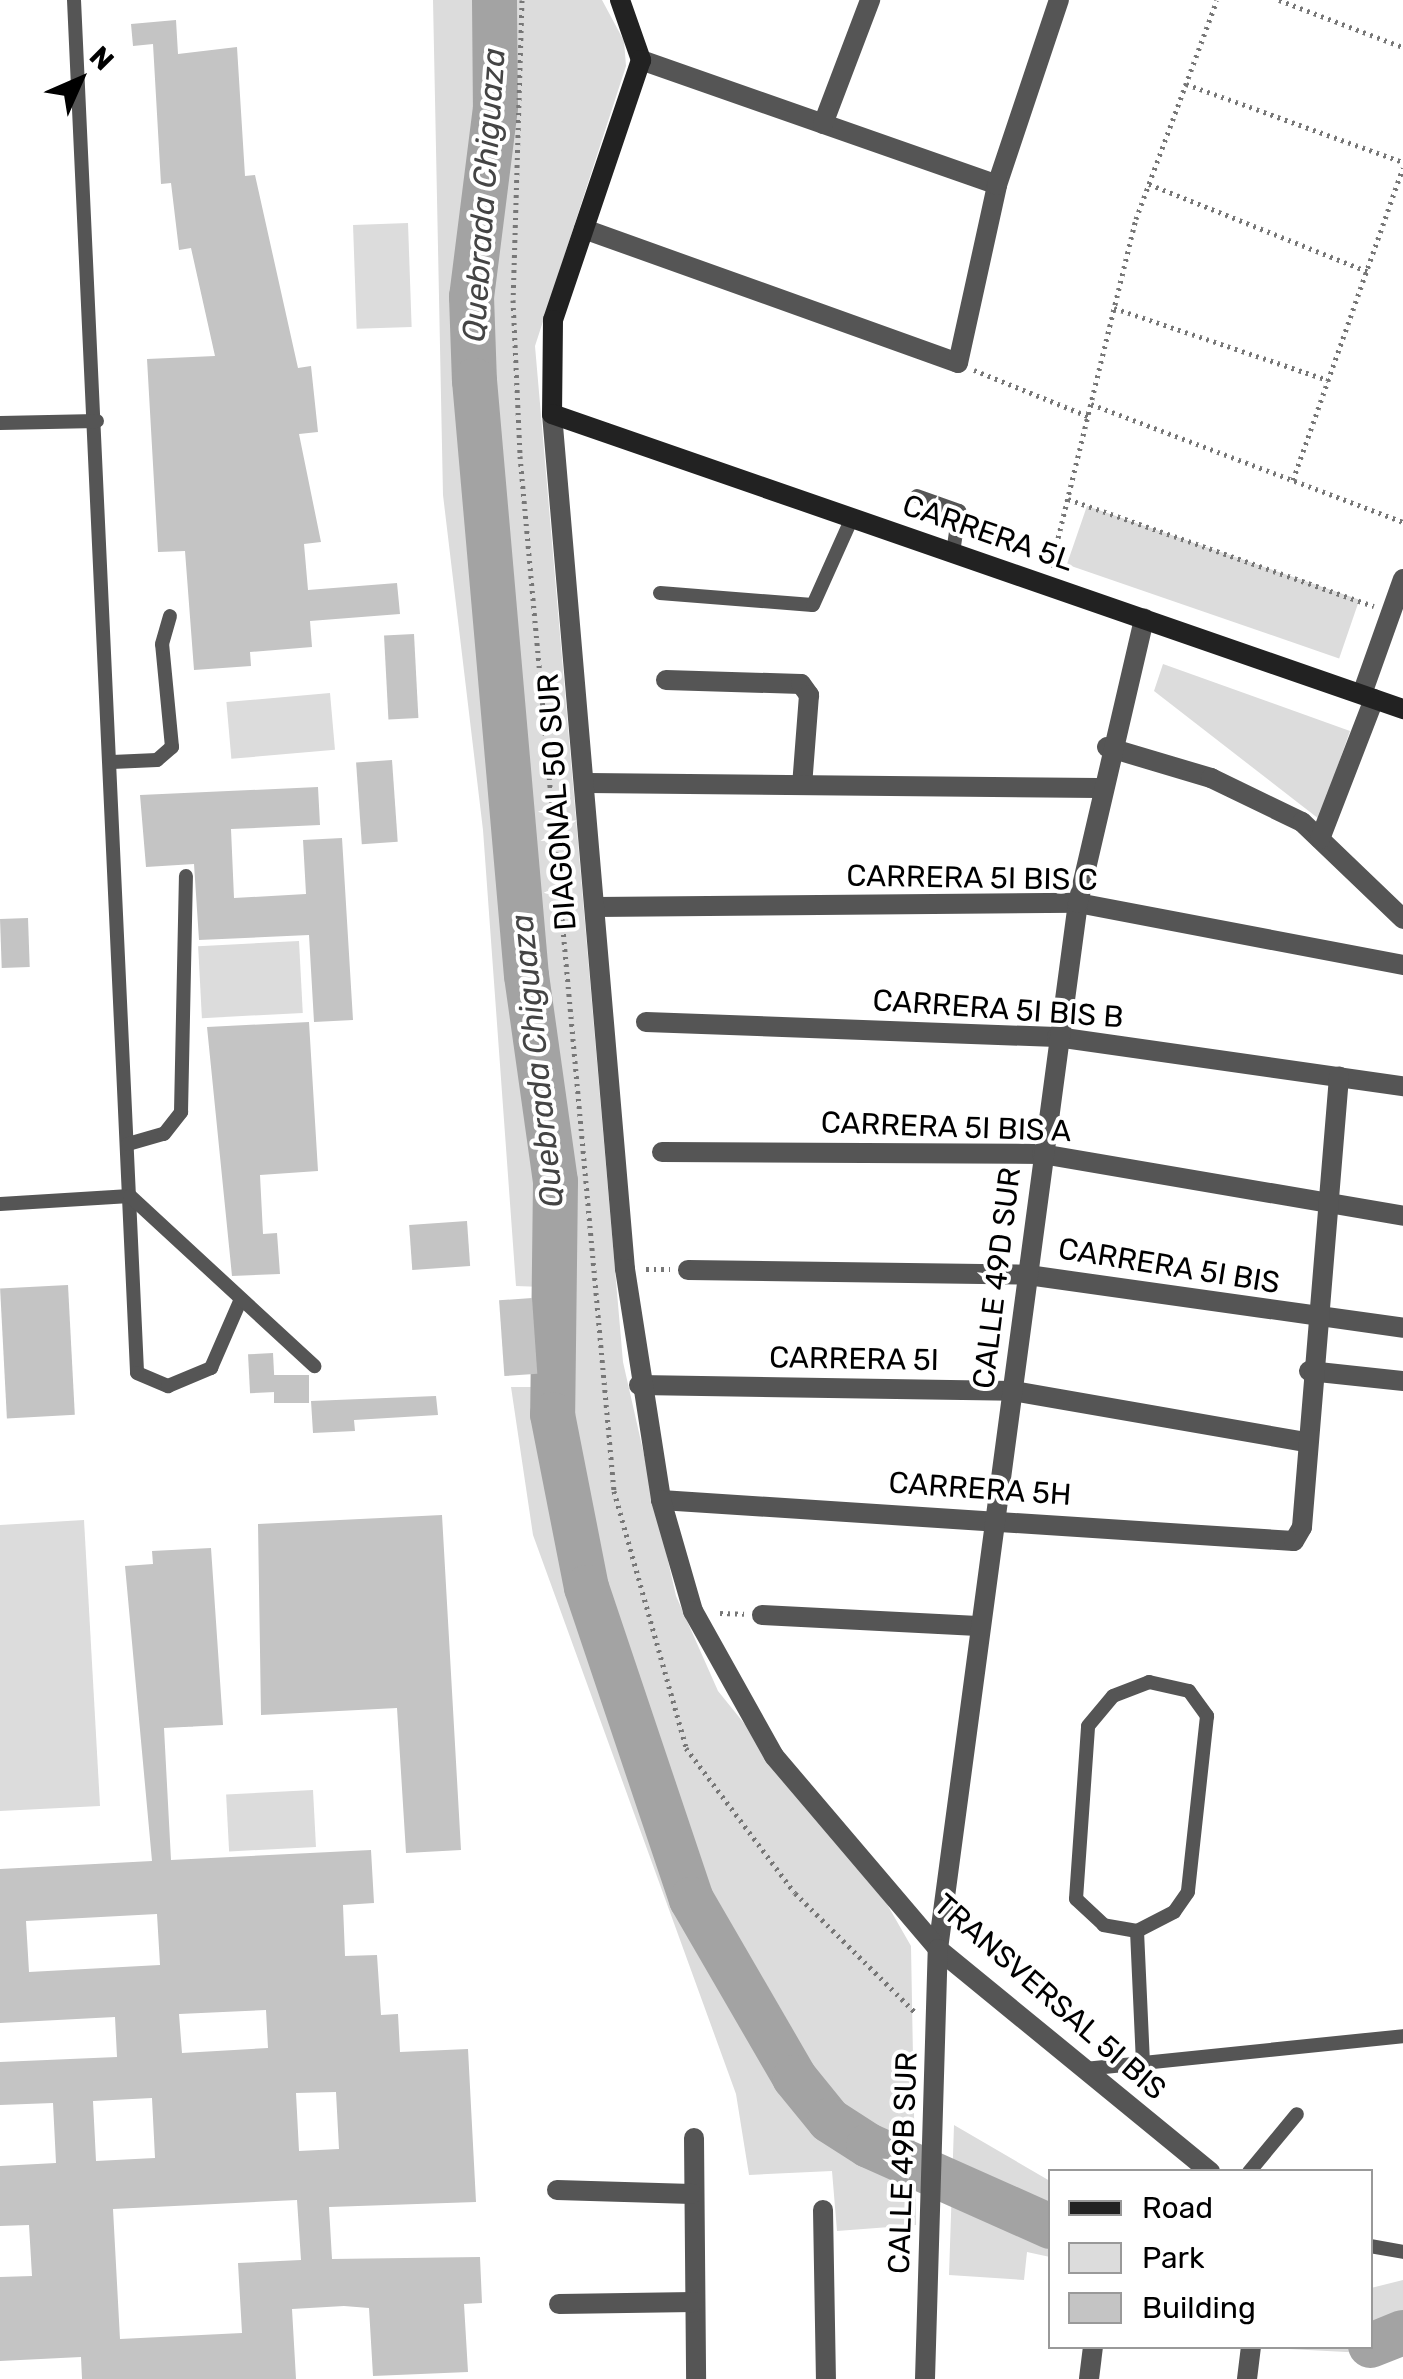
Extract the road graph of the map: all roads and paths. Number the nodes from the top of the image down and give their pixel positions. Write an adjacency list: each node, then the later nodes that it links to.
1 (74, 0): 22 (lane)
2 (620, 0): 8 (main road)
3 (870, 0): 10 (street)
4 (1059, 0): 13 (street)
5 (1217, 0): 9 (path)
6 (1279, 0): 7 (path)
7 (1403, 47)
8 (642, 60): 10 (street); 14 (main road, DIAGONAL 50 SUR)
9 (1186, 84): 11 (path); 12 (path)
10 (823, 124): 13 (street)
11 (1403, 165): 15 (path)
12 (1149, 184): 15 (path); 16 (path)
13 (996, 185): 17 (street)
14 (584, 230): 17 (street); 20 (main road, DIAGONAL 50 SUR)
15 (1367, 270): 18 (path)
16 (1114, 308): 18 (path); 19 (path)
17 (958, 363): 21 (path)
18 (1328, 380): 24 (path)
19 (1091, 404): 21 (path); 24 (path)
20 (552, 414): 27 (main road, CARRERA 5L); 41 (street, DIAGONAL 50 SUR)
21 (1088, 416): 26 (path)
22 (97, 421): 23 (lane); 40 (lane)
23 (0, 422)
24 (1293, 480): 28 (path)
25 (917, 496): 29 (lane)
26 (1068, 499): 31 (path); 33 (path)
27 (852, 518): 29 (main road, CARRERA 5L); 32 (lane)
28 (1403, 522)
29 (954, 553): 31 (main road, CARRERA 5L)
30 (1403, 579): 33 (street)
31 (1046, 585): 35 (main road, CARRERA 5L)
32 (660, 593)
33 (1391, 612): 37 (street)
34 (170, 616): 40 (lane)
35 (1144, 619): 37 (main road, CARRERA 5L); 39 (street, CALLE 49D SUR)
36 (666, 680): 42 (street)
37 (1368, 696): 38 (main road, CARRERA 5L); 44 (street)
38 (1403, 709)
39 (1108, 747): 43 (street, CALLE 49D SUR); 44 (street)
40 (112, 762): 54 (lane)
41 (588, 783): 42 (street); 47 (street, DIAGONAL 50 SUR)
42 (802, 785): 43 (street)
43 (1098, 788): 46 (street, CALLE 49D SUR)
44 (1320, 839): 48 (street)
45 (186, 876): 54 (lane)
46 (1078, 903): 47 (street, CARRERA 5I BIS C); 49 (street, CARRERA 5I BIS C); 51 (street, CALLE 49D SUR)
47 (596, 907): 61 (street, DIAGONAL 50 SUR)
48 (1403, 919)
49 (1403, 965)
50 (646, 1022): 51 (street, CARRERA 5I BIS B)
51 (1057, 1037): 52 (street, CARRERA 5I BIS B); 56 (street, CALLE 49D SUR)
52 (1338, 1076): 53 (street, CARRERA 5I BIS B); 59 (street)
53 (1403, 1086)
54 (128, 1144): 57 (lane)
55 (662, 1152): 56 (street, CARRERA 5I BIS A)
56 (1042, 1154): 59 (street, CARRERA 5I BIS A); 63 (street, CALLE 49D SUR)
57 (130, 1196): 58 (lane); 64 (lane); 64 (lane)
58 (0, 1204)
59 (1325, 1206): 60 (street, CARRERA 5I BIS A); 65 (street)
60 (1403, 1216)
61 (625, 1269): 62 (path); 70 (street, DIAGONAL 50 SUR)
62 (688, 1270): 63 (street, CARRERA 5I BIS)
63 (1028, 1274): 65 (street, CARRERA 5I BIS); 71 (street, CALLE 49D SUR)
64 (241, 1298): 67 (lane)
65 (1315, 1320): 66 (street, CARRERA 5I BIS); 68 (street)
66 (1403, 1328)
67 (314, 1366)
68 (1310, 1371): 69 (street); 72 (street)
69 (1403, 1381)
70 (639, 1385): 71 (street, CARRERA 5I); 73 (street, DIAGONAL 50 SUR)
71 (1013, 1391): 72 (street, CARRERA 5I); 74 (street, CALLE 49D SUR)
72 (1305, 1442): 74 (street, CARRERA 5H)
73 (661, 1500): 74 (street, CARRERA 5H); 75 (street, DIAGONAL 50 SUR)
74 (994, 1518): 77 (street, CALLE 49D SUR)
75 (693, 1611): 76 (path); 79 (street, TRANSVERSAL 5I BIS)
76 (762, 1615): 77 (street)
77 (978, 1626): 79 (street, CALLE 49D SUR)
78 (1137, 1932): 78 (lane); 81 (lane)
79 (938, 1949): 82 (street, TRANSVERSAL 5I BIS); 98 (street, CALLE 49B SUR)
80 (1403, 2036): 81 (lane)
81 (1142, 2064): 82 (lane)
82 (1085, 2069): 85 (street, TRANSVERSAL 5I BIS)
83 (1297, 2114): 86 (lane)
84 (694, 2138): 88 (street)
85 (1206, 2169)
86 (1251, 2169)
87 (557, 2190): 88 (street)
88 (692, 2194): 92 (street)
89 (823, 2210): 97 (street)
90 (1373, 2247): 91 (lane)
91 (1403, 2252)
92 (694, 2302): 93 (street); 96 (street)
93 (560, 2304)
94 (1093, 2349): 99 (street)
95 (1251, 2350): 100 (street)
96 (696, 2379)
97 (826, 2379)
98 (925, 2379)
99 (1089, 2379)
100 (1247, 2379)

